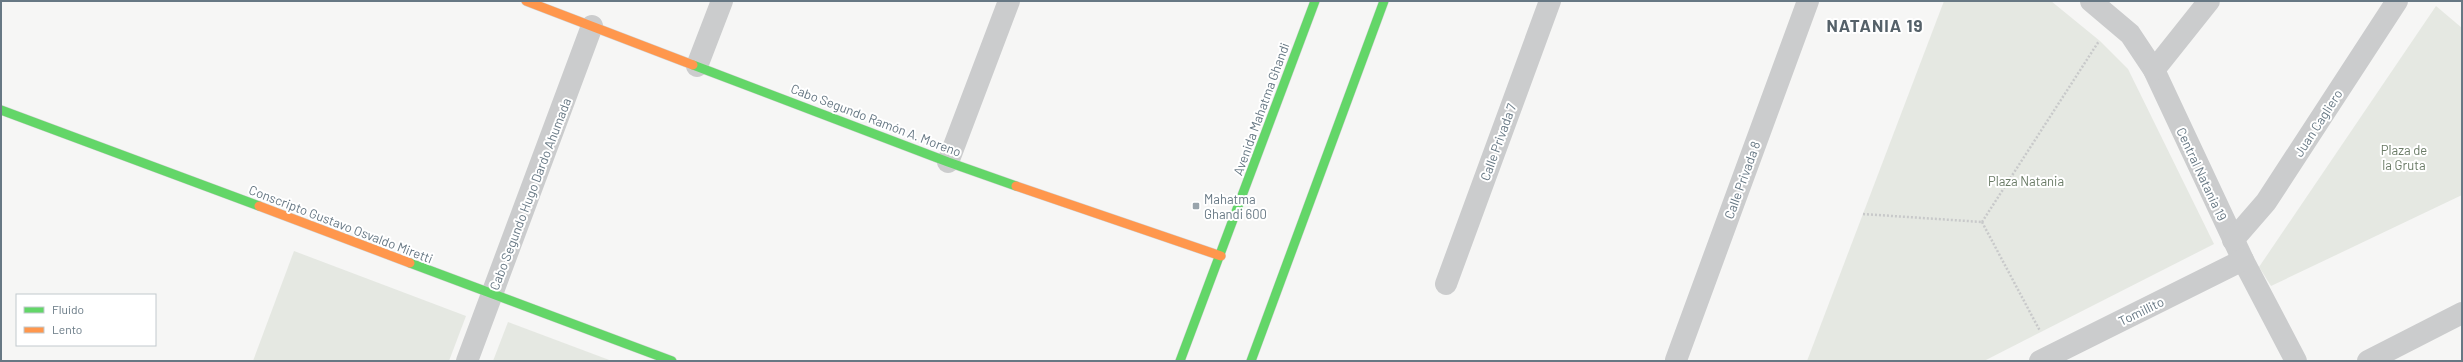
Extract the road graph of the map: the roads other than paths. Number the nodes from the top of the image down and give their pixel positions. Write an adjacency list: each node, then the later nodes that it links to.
1 (526, 1): 11 (street, Cabo Segundo Ramón A. Moreno)
2 (722, 1): 12 (street)
3 (1009, 1): 15 (street)
4 (1315, 1): 17 (street, Avenida Mahatma Ghandi)
5 (1384, 1): 27 (street)
6 (1550, 1): 19 (street, Calle Privada 7)
7 (1808, 1): 23 (street, Calle Privada 8)
8 (2091, 1): 13 (street, Central Natania 19)
9 (2209, 1): 13 (street)
10 (2397, 1): 16 (street, Juan Cagliero)
11 (592, 26): 12 (street, Cabo Segundo Ramón A. Moreno); 20 (street, Cabo Segundo Hugo Dardo Ahumada)
12 (697, 66): 15 (street, Cabo Segundo Ramón A. Moreno)
13 (2154, 70): 16 (street, Central Natania 19)
14 (1, 110): 20 (street, Conscripto Gustavo Osvaldo Miretti)
15 (948, 162): 17 (street, Cabo Segundo Ramón A. Moreno)
16 (2233, 240): 18 (street, Central Natania 19)
17 (1221, 256): 26 (street, Avenida Mahatma Ghandi)
18 (2243, 260): 22 (street, Tomillito); 28 (street, Central Natania 19)
19 (1446, 284)
20 (492, 295): 24 (street, Cabo Segundo Hugo Dardo Ahumada); 25 (street, Conscripto Gustavo Osvaldo Miretti)
21 (2462, 313): 29 (street)
22 (2046, 358)
23 (1676, 360)
24 (467, 361)
25 (672, 361)
26 (1180, 361)
27 (1251, 361)
28 (2296, 361)
29 (2368, 361)

